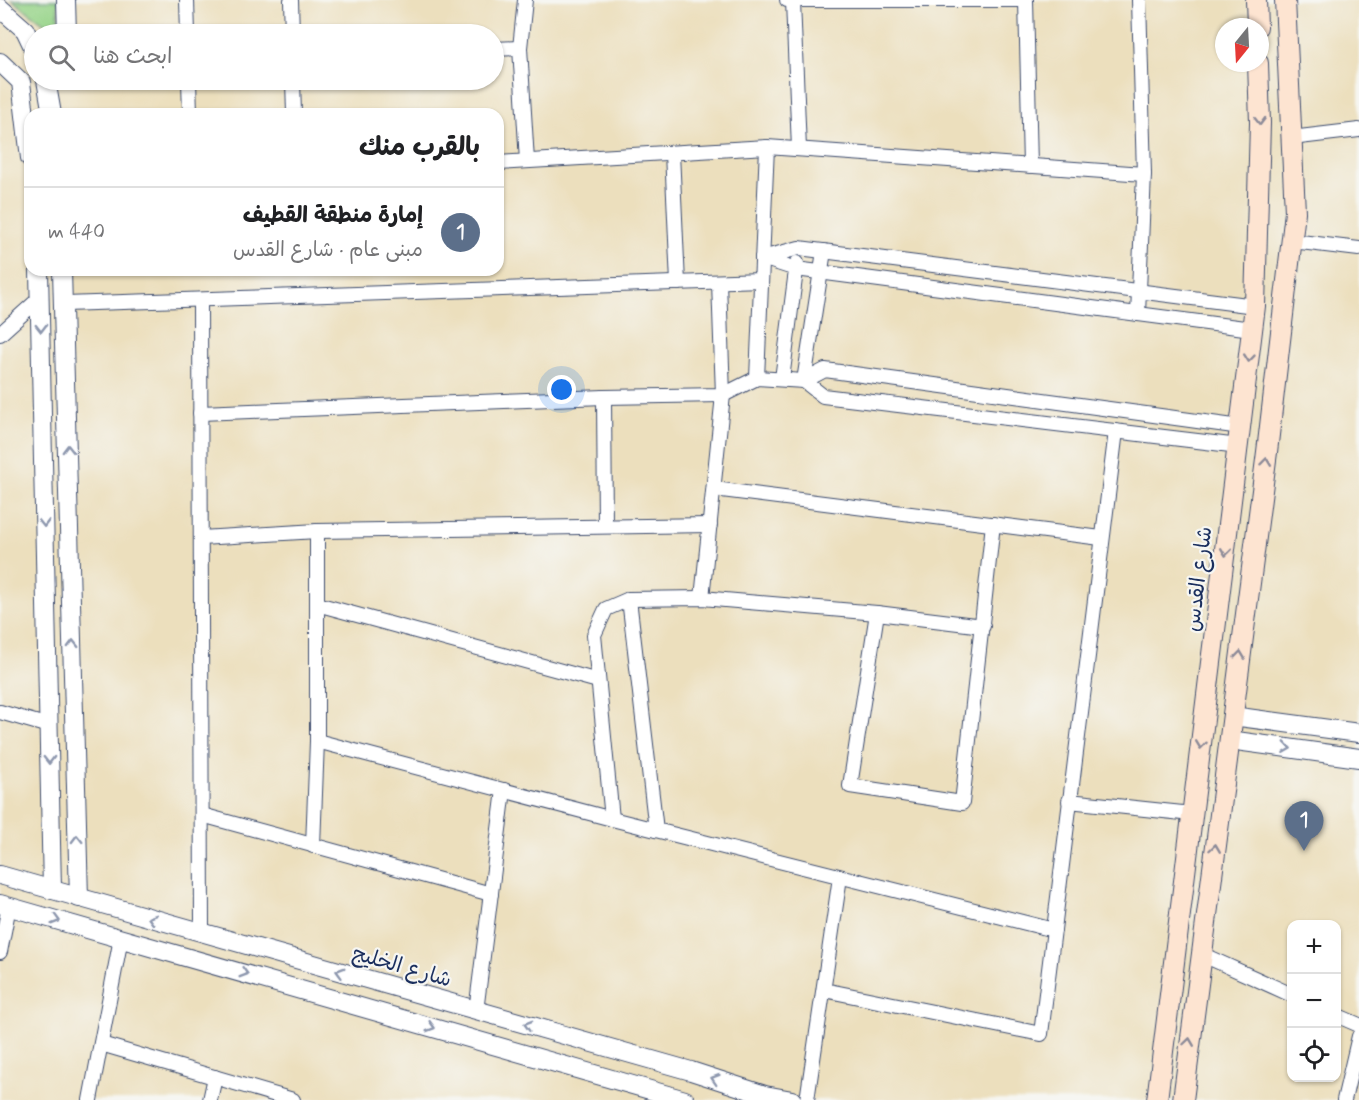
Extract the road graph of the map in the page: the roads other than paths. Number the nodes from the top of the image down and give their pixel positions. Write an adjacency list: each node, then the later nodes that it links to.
1 (66, 0): 13 (street)
2 (187, 0): 14 (street)
3 (291, 0): 15 (street)
4 (525, 0): 17 (street)
5 (787, 0): 6 (street)
6 (793, 0): 7 (street); 33 (street)
7 (1026, 0): 37 (street)
8 (1139, 0): 38 (street)
9 (1256, 0): 12 (main road)
10 (1285, 0): 31 (main road)
11 (0, 8): 16 (street)
12 (1257, 18)
13 (67, 24)
14 (188, 24)
15 (292, 24)
16 (24, 29)
17 (520, 48): 18 (street); 35 (street)
18 (504, 49)
19 (0, 62): 25 (street)
20 (1258, 72): 55 (main road, شارع القدس, one-way to 55)
21 (48, 90): 26 (street)
22 (59, 90): 27 (street)
23 (189, 90): 28 (street)
24 (293, 90): 29 (street)
25 (24, 108)
26 (51, 108)
27 (53, 108)
28 (190, 108)
29 (294, 108)
30 (1359, 130): 31 (street)
31 (1291, 138): 39 (main road)
32 (767, 147): 33 (street); 34 (street); 43 (street)
33 (799, 149): 37 (street)
34 (672, 153): 35 (street); 50 (street)
35 (527, 161): 36 (street)
36 (504, 163)
37 (1030, 166): 38 (street)
38 (1144, 174): 51 (street)
39 (1292, 241): 41 (street); 81 (main road, one-way to 39)
40 (799, 248): 42 (street); 43 (street); 44 (street)
41 (1359, 249)
42 (824, 251): 45 (street); 51 (street)
43 (762, 258): 44 (street); 48 (street)
44 (796, 269): 45 (street); 60 (street)
45 (820, 273): 56 (street); 61 (street)
46 (39, 276): 52 (street)
47 (63, 276): 54 (street)
48 (761, 280): 49 (street); 59 (street)
49 (719, 282): 50 (street); 62 (street)
50 (678, 283): 53 (street)
51 (1140, 292): 55 (street); 56 (street)
52 (40, 298): 58 (street); 82 (street, one-way to 82)
53 (200, 300): 54 (street); 64 (street)
54 (65, 304): 98 (street, one-way to 54)
55 (1255, 306): 57 (main road, شارع القدس)
56 (1138, 314): 57 (street)
57 (1252, 329): 66 (main road, شارع القدس, one-way to 66)
58 (0, 334)
59 (757, 378): 60 (street); 62 (street)
60 (782, 380): 61 (street)
61 (804, 381): 65 (street); 66 (street)
62 (723, 395): 63 (street); 67 (street)
63 (604, 397): 64 (street); 70 (street)
64 (200, 413): 72 (street)
65 (1116, 431): 66 (street); 73 (street)
66 (1240, 437): 89 (main road, شارع القدس, one-way to 89)
67 (714, 489): 68 (street); 69 (street)
68 (993, 524): 73 (street); 78 (street)
69 (710, 525): 70 (street); 74 (street)
70 (605, 526): 71 (street)
71 (317, 531): 72 (street); 76 (street)
72 (201, 538): 90 (street)
73 (1101, 538): 88 (street)
74 (702, 598): 75 (street); 77 (street)
75 (629, 599): 79 (street); 92 (street)
76 (317, 604): 79 (street); 85 (street)
77 (877, 613): 78 (street); 78 (street)
78 (983, 626)
79 (598, 681): 91 (street)
80 (0, 712): 82 (street)
81 (1232, 716): 83 (street); 84 (main road)
82 (49, 726): 96 (street, one-way to 96)
83 (1359, 733)
84 (1229, 740): 86 (street, one-way to 86); 104 (main road, one-way to 84)
85 (317, 741): 87 (street); 93 (street)
86 (1359, 758)
87 (504, 790): 91 (street); 97 (street)
88 (1069, 801): 89 (street); 100 (street)
89 (1192, 814): 121 (main road, شارع القدس)
90 (202, 815): 93 (street); 101 (street)
91 (612, 819): 92 (street)
92 (656, 830): 95 (street)
93 (313, 846): 97 (street)
94 (0, 876): 96 (street, شارع الخليج)
95 (840, 877): 100 (street); 105 (street)
96 (52, 890): 98 (street, شارع الخليج)
97 (491, 894): 107 (street)
98 (78, 898): 101 (street, شارع الخليج, one-way to 98)
99 (4, 905): 102 (street, one-way to 102); 103 (street)
100 (1054, 930): 105 (street)
101 (202, 933): 107 (street, شارع الخليج, one-way to 101)
102 (121, 938): 111 (street); 113 (street, one-way to 113)
103 (0, 952)
104 (1201, 954): 106 (street); 122 (main road, one-way to 104)
105 (824, 990): 120 (street)
106 (1287, 993)
107 (476, 1011): 114 (street, شارع الخليج, one-way to 107)
108 (1341, 1017): 109 (street)
109 (1359, 1025)
110 (1359, 1036): 123 (street)
111 (101, 1044): 112 (street); 116 (street)
112 (215, 1077): 117 (street); 118 (street)
113 (653, 1096): 119 (street)
114 (764, 1097): 115 (street, شارع الخليج)
115 (787, 1099)
116 (90, 1100)
117 (210, 1100)
118 (293, 1100)
119 (685, 1100)
120 (807, 1100)
121 (1157, 1100)
122 (1183, 1100)
123 (1344, 1100)

